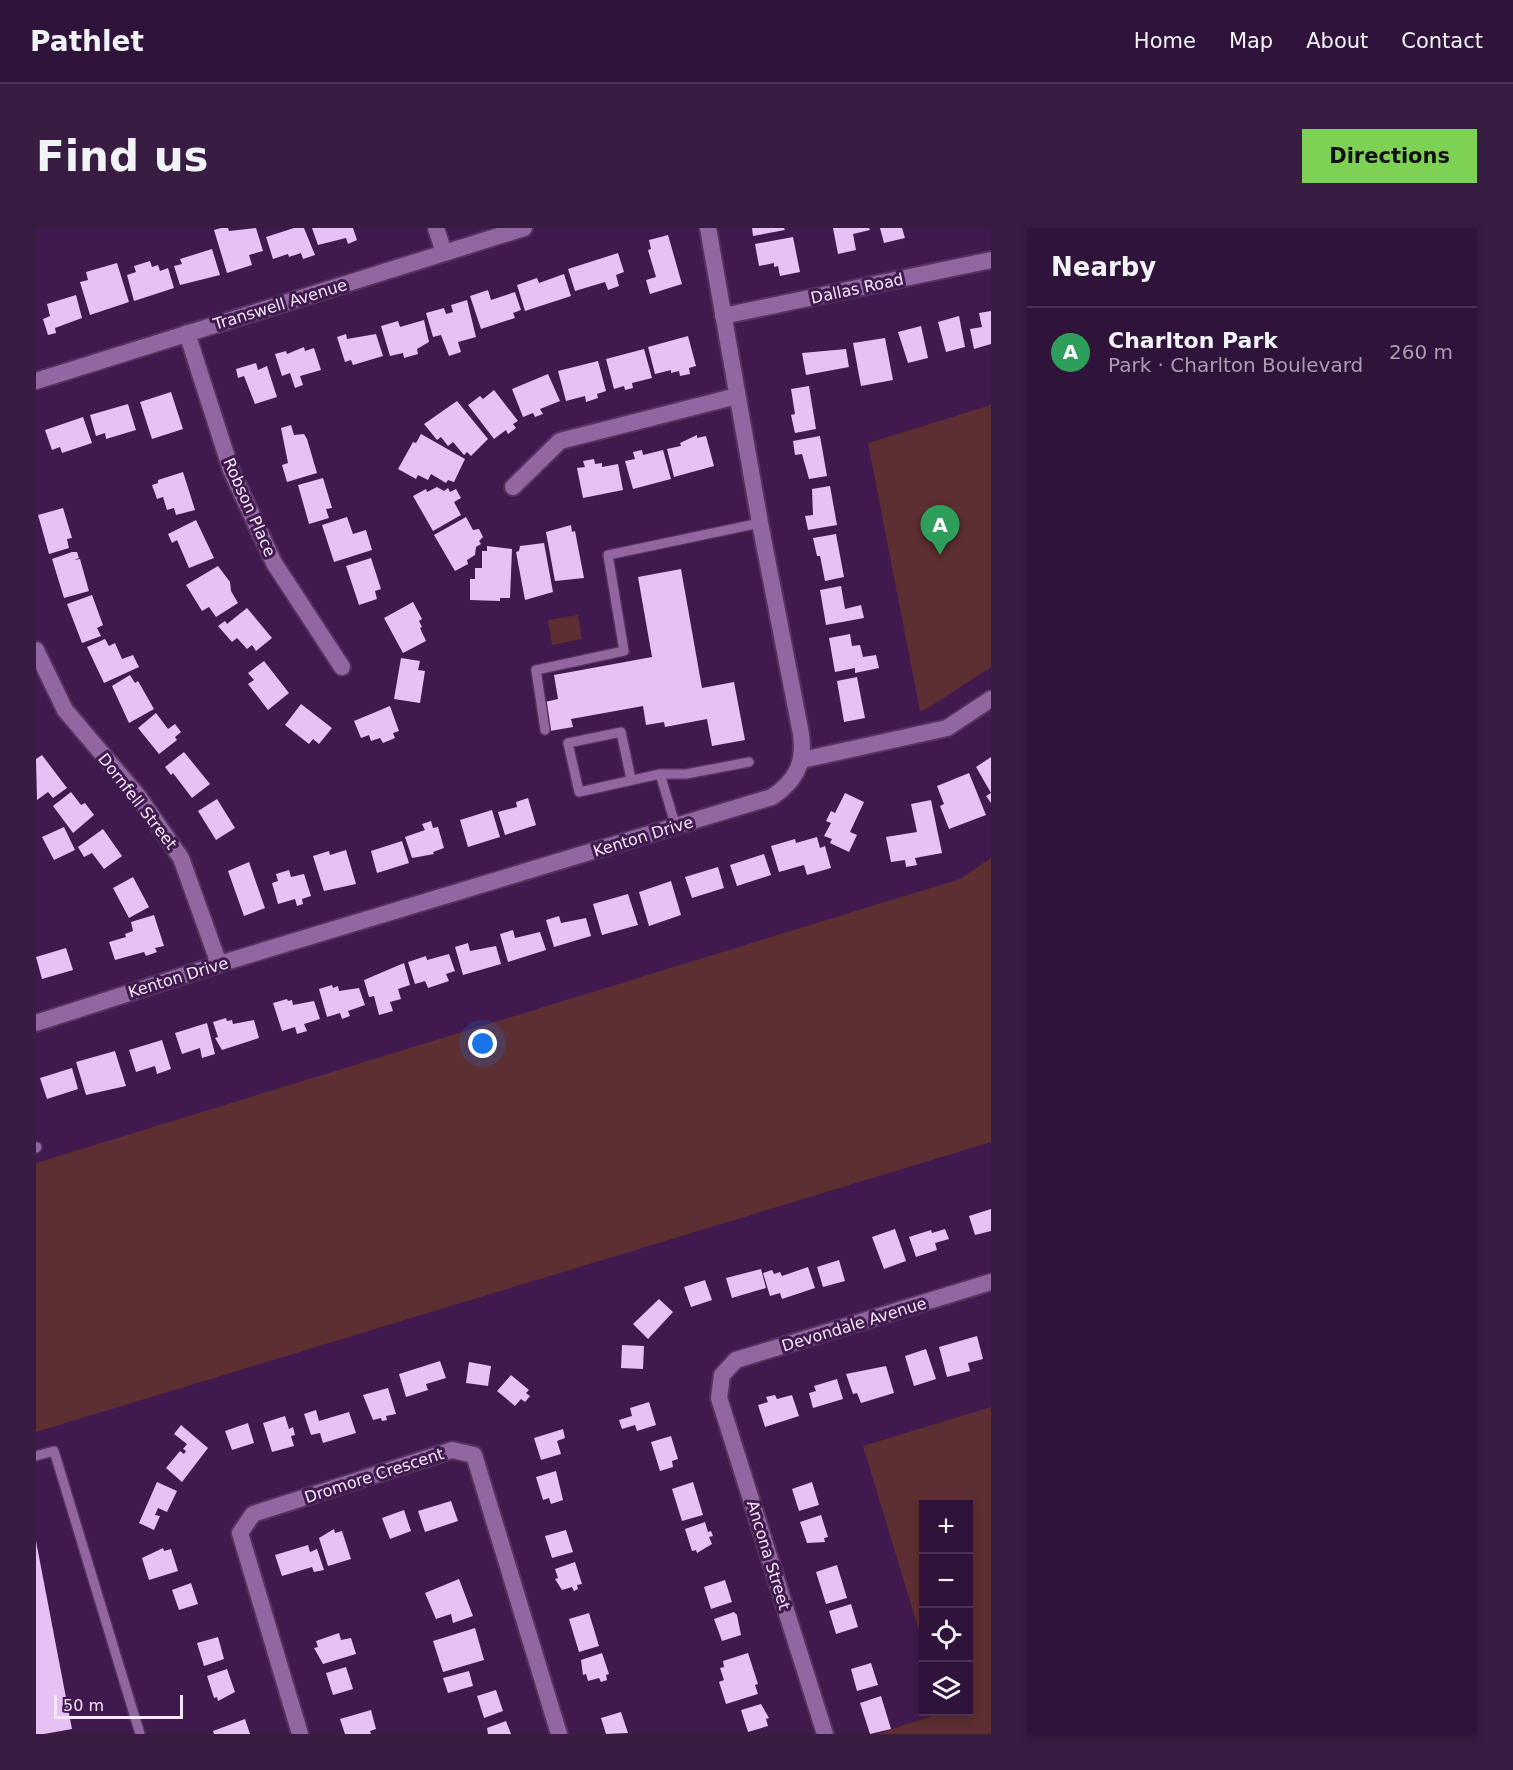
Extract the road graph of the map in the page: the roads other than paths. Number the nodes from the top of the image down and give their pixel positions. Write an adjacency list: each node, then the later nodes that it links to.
1 (436, 228): 4 (street)
2 (524, 228): 4 (street, Transwell Avenue)
3 (708, 228): 6 (street)
4 (444, 253): 7 (street, Transwell Avenue)
5 (991, 260): 6 (street, Dallas Road)
6 (723, 316): 9 (street)
7 (187, 333): 8 (street, Transwell Avenue); 13 (street, Robson Place)
8 (36, 381)
9 (737, 396): 10 (street); 11 (street)
10 (513, 487)
11 (760, 524): 15 (lane); 16 (street)
12 (36, 650): 21 (street, Dornfell Street)
13 (342, 667)
14 (991, 699): 16 (street)
15 (545, 730)
16 (802, 760): 20 (street, Kenton Drive)
17 (749, 762): 18 (lane)
18 (660, 774): 19 (lane); 20 (lane)
19 (631, 779): 19 (lane)
20 (676, 827): 21 (street, Kenton Drive)
21 (219, 964): 22 (street, Kenton Drive)
22 (36, 1023)
23 (991, 1282): 24 (street, Devondale Avenue)
24 (722, 1375): 29 (street, Ancona Street)
25 (36, 1456): 26 (lane)
26 (140, 1734)
27 (300, 1734): 28 (street, Dromore Crescent)
28 (560, 1734)
29 (825, 1734)

